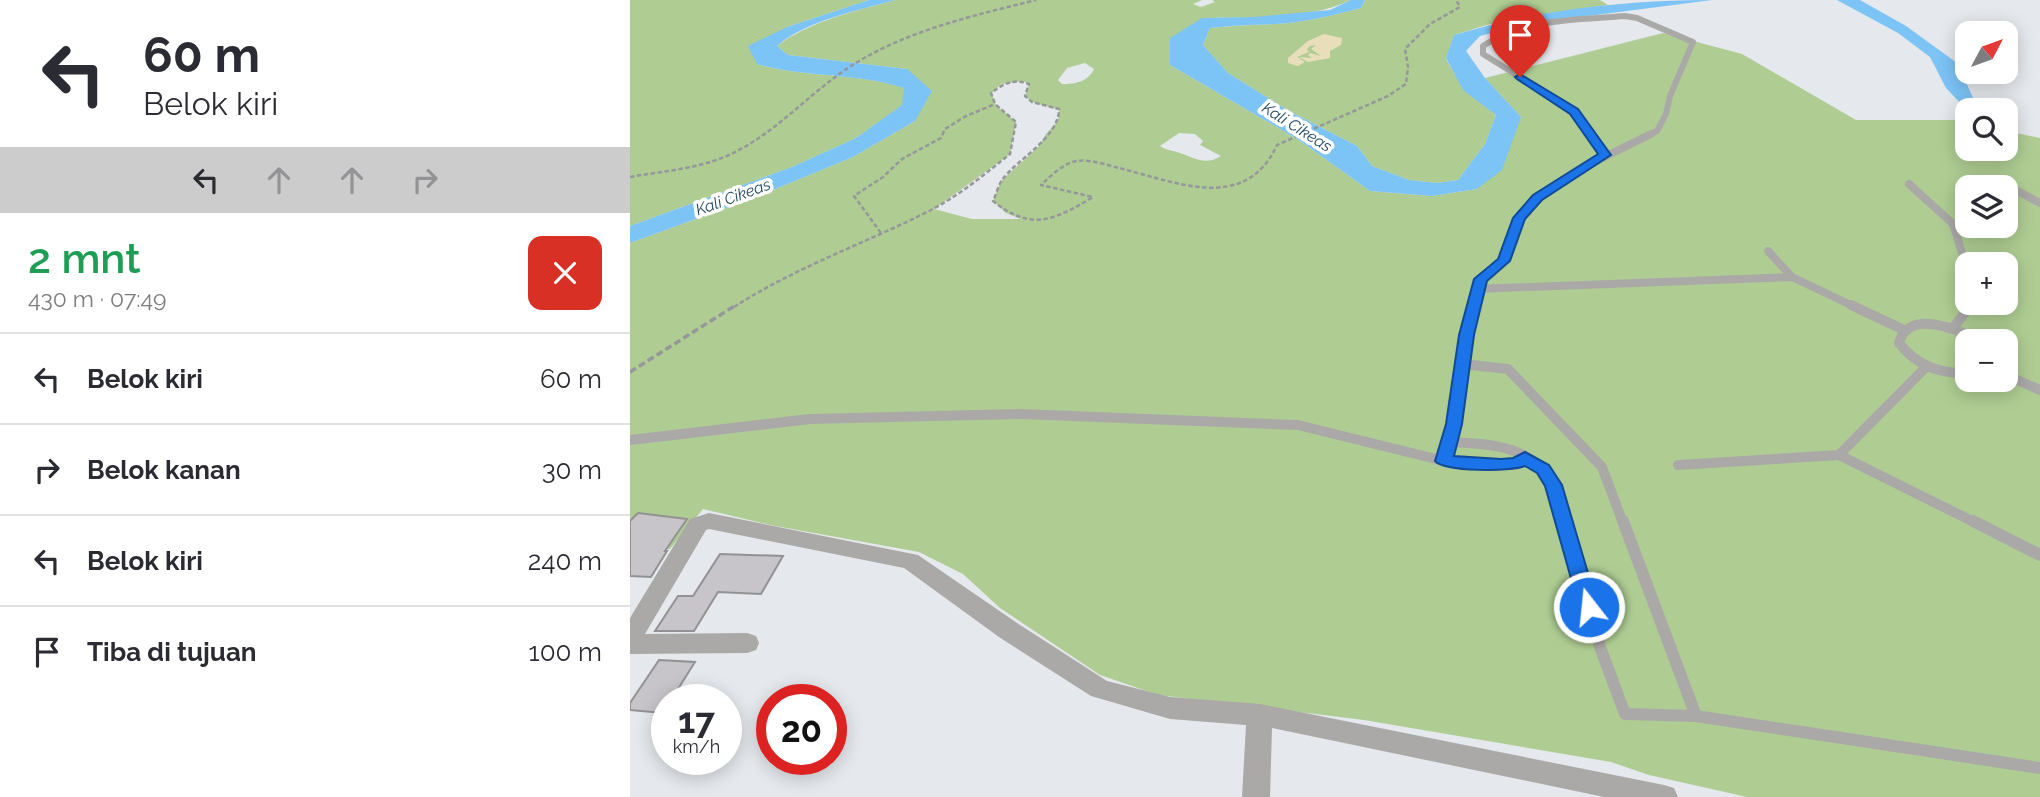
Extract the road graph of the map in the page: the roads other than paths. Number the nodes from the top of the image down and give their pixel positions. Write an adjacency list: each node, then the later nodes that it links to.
1 (1605, 155): 1 (lane); 8 (lane)
2 (1909, 184): 6 (lane)
3 (2018, 191): 4 (lane)
4 (2040, 203)
5 (1768, 251): 7 (lane)
6 (1961, 252)
7 (1792, 277): 8 (lane); 12 (lane)
8 (1476, 289): 13 (lane)
9 (1962, 315): 10 (lane)
10 (1952, 328): 11 (lane); 12 (lane)
11 (1955, 329)
12 (1904, 330): 14 (lane)
13 (1462, 364): 19 (lane); 29 (lane)
14 (1927, 366): 15 (lane); 20 (lane)
15 (1955, 372)
16 (2018, 380): 17 (lane)
17 (2040, 390)
18 (630, 440): 22 (lane)
19 (1450, 442): 21 (lane); 22 (lane)
20 (1839, 455): 23 (lane); 24 (lane)
21 (1525, 458): 22 (lane); 29 (lane)
22 (1444, 461)
23 (1678, 465)
24 (2040, 555)
25 (630, 639): 28 (street)
26 (747, 643): 27 (street)
27 (630, 644)
28 (1261, 715): 31 (street); 32 (street)
29 (1696, 716): 30 (lane)
30 (2040, 768)
31 (1256, 797)
32 (1664, 797)

